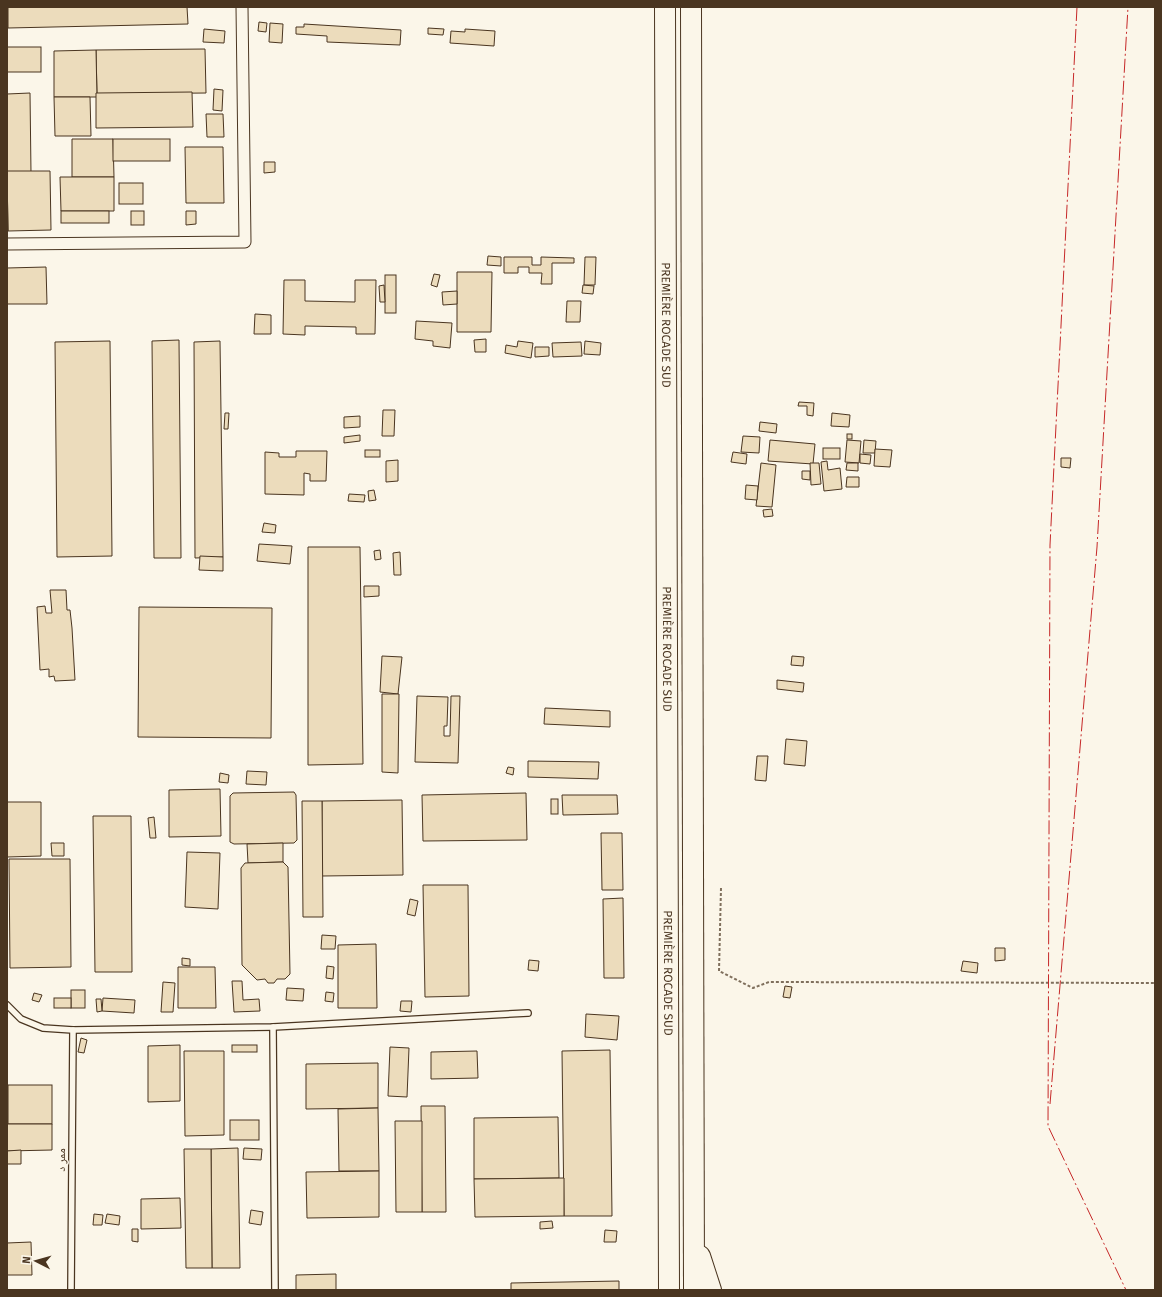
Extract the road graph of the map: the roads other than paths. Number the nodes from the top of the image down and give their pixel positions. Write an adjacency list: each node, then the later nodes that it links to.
1 (242, 7): 4 (street)
2 (665, 7): 12 (highway, PREMIÈRE ROCADE SUD)
3 (691, 7): 9 (highway)
4 (7, 244)
5 (7, 1005): 8 (lane)
6 (528, 1013): 7 (lane)
7 (273, 1027): 8 (lane); 11 (lane)
8 (73, 1030): 10 (lane, ممر د)
9 (694, 1242): 13 (highway); 14 (highway)
10 (71, 1290)
11 (275, 1290)
12 (669, 1290)
13 (694, 1290)
14 (711, 1290)

